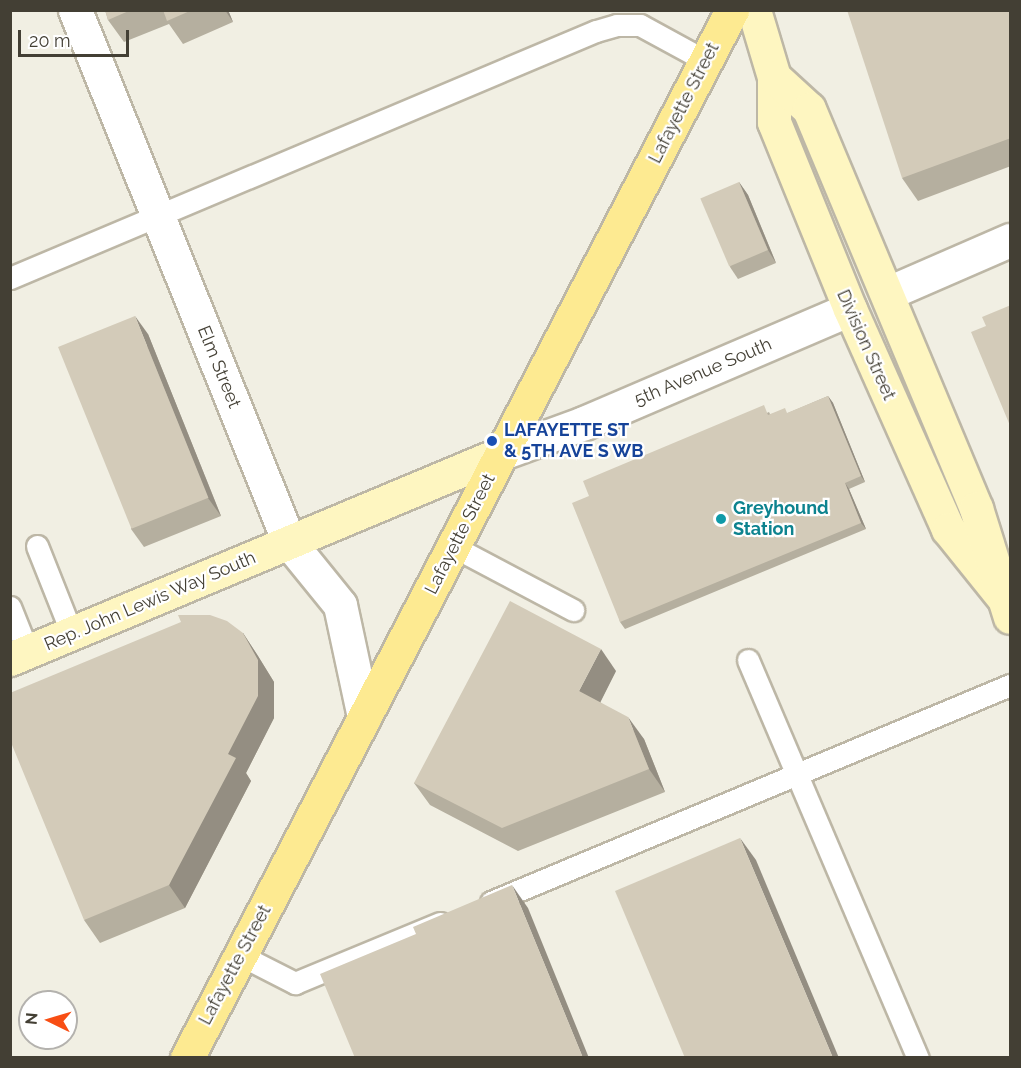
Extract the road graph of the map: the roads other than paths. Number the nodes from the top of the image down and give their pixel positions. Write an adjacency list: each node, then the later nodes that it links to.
1 (75, 10): 6 (street, Elm Street)
2 (732, 10): 4 (main road, Lafayette Street)
3 (754, 10): 5 (main road, Division Street)
4 (706, 61): 6 (lane); 11 (main road, Lafayette Street)
5 (774, 77): 9 (main road, Division Street); 10 (main road, Division Street)
6 (157, 214): 8 (lane); 12 (street, Elm Street)
7 (1011, 240): 9 (street)
8 (10, 278)
9 (888, 293): 15 (main road, Division Street)
10 (850, 309): 11 (street, 5th Avenue South); 15 (main road, Division Street)
11 (502, 453): 12 (main road, 5th Avenue South); 14 (main road, Lafayette Street)
12 (289, 542): 18 (main road, Rep. John Lewis Way South); 22 (street, Elm Street)
13 (38, 546): 18 (lane)
14 (454, 547): 17 (lane); 22 (main road, Lafayette Street)
15 (1006, 606)
16 (10, 607): 19 (lane)
17 (573, 610)
18 (72, 634): 19 (main road, Rep. John Lewis Way South)
19 (19, 656)
20 (748, 660): 23 (lane)
21 (1011, 685): 23 (lane)
22 (364, 717): 24 (main road, Lafayette Street)
23 (797, 774): 24 (lane); 26 (lane)
24 (240, 955): 25 (main road, Lafayette Street)
25 (187, 1058)
26 (918, 1058)

